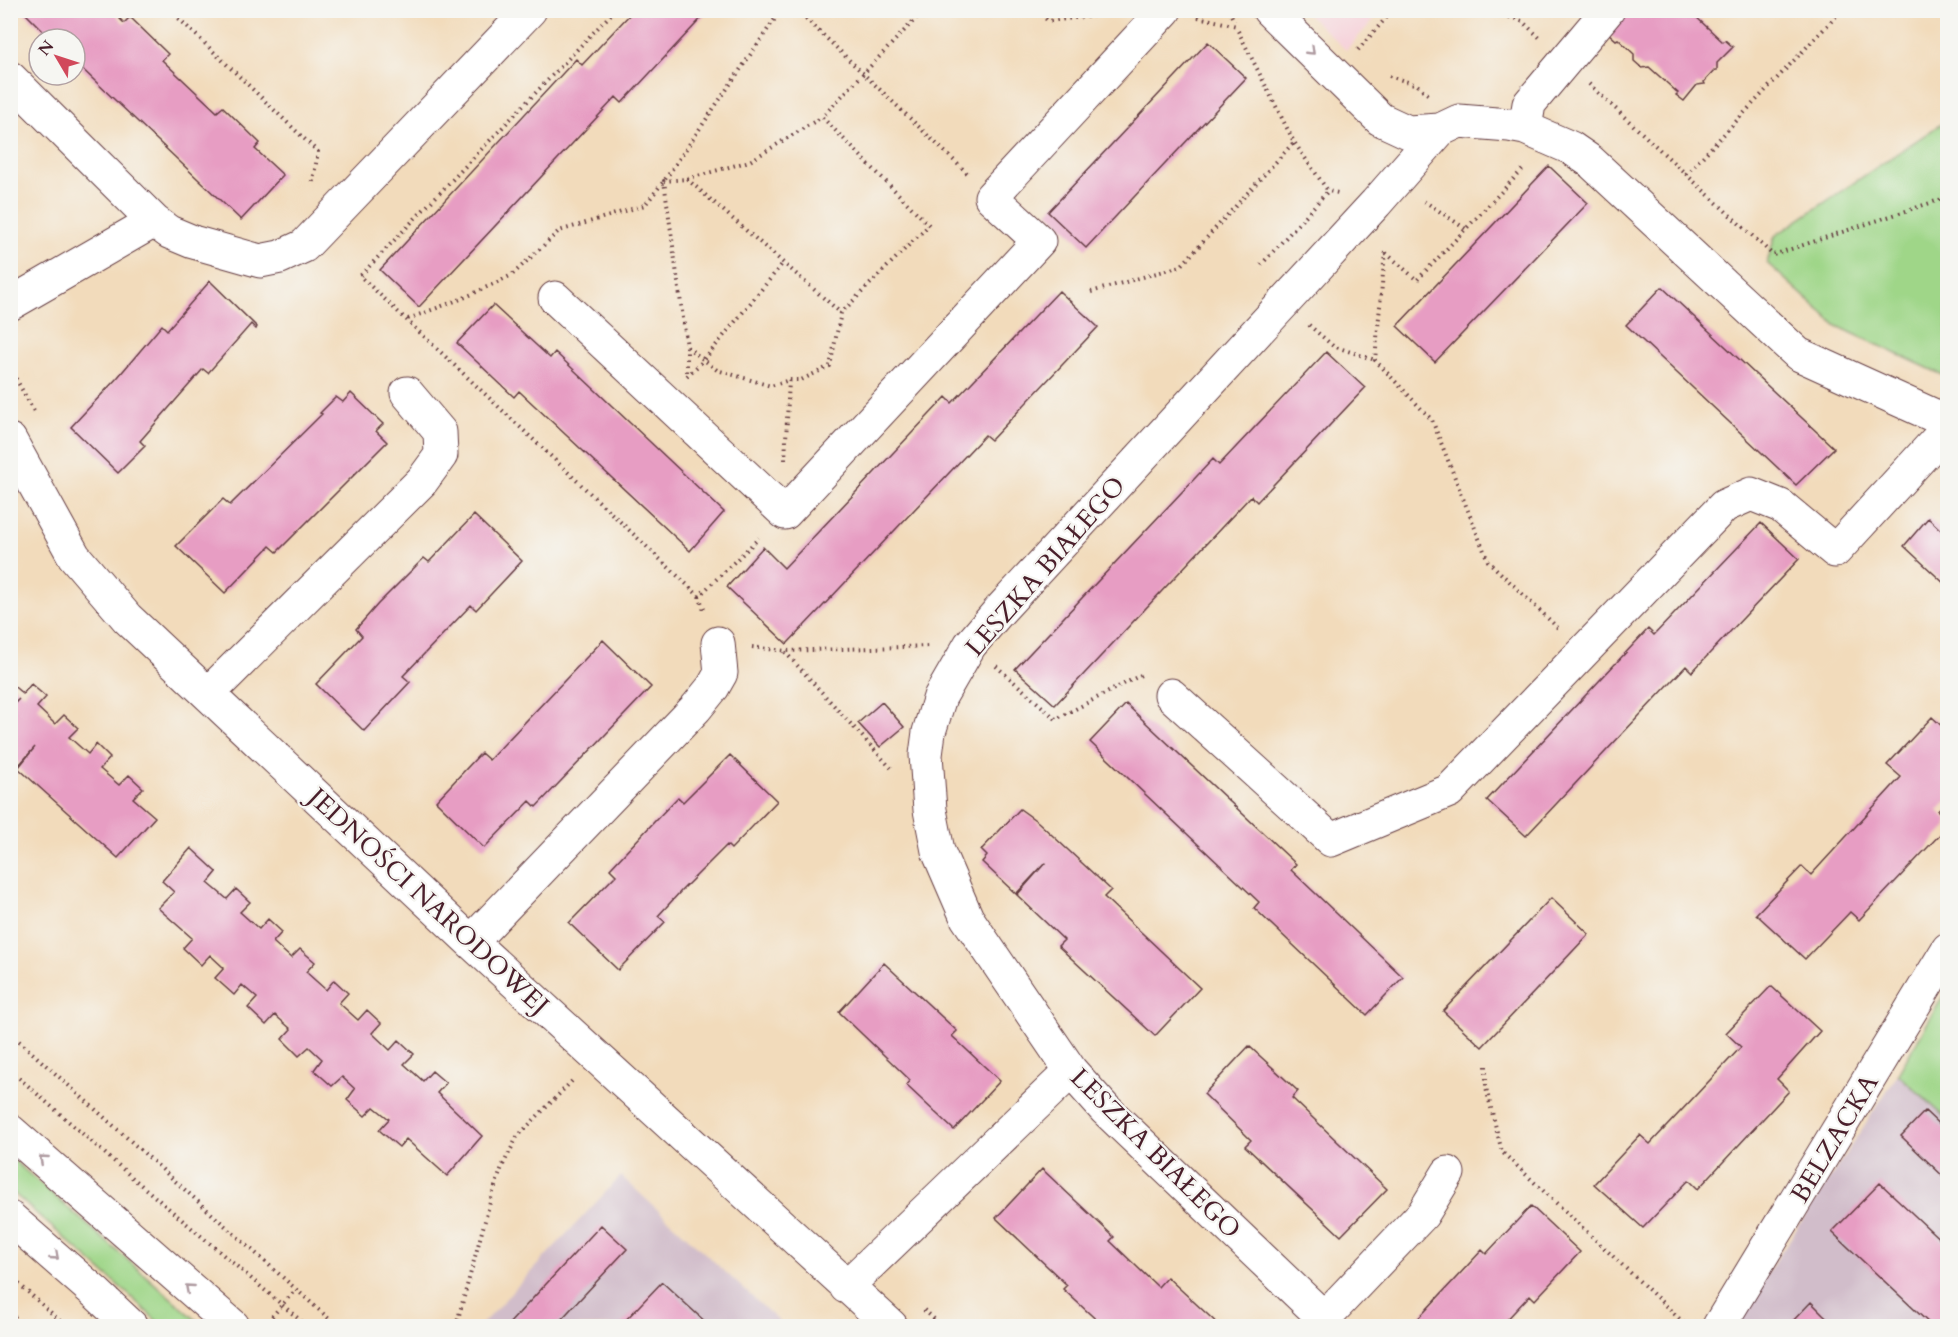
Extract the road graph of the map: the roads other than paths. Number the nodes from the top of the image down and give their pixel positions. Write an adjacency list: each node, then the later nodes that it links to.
1 (530, 10): 8 (street)
2 (1166, 10): 9 (street)
3 (1269, 10): 6 (street, one-way to 6)
4 (1608, 10): 7 (street)
5 (10, 78): 8 (street)
6 (1449, 126): 7 (street); 20 (street, LESZKA BIAŁEGO)
7 (1525, 128): 12 (street)
8 (154, 221): 10 (street)
9 (555, 298)
10 (10, 304)
11 (407, 393): 16 (street)
12 (1947, 423)
13 (1947, 428): 17 (street)
14 (10, 440): 16 (street, JEDNOŚCI NARODOWEJ)
15 (718, 643): 18 (street)
16 (208, 694): 18 (street, JEDNOŚCI NARODOWEJ)
17 (1171, 695)
18 (471, 942): 24 (street, JEDNOŚCI NARODOWEJ)
19 (1947, 949): 28 (street, BELZACKA)
20 (1071, 1071): 22 (street, LESZKA BIAŁEGO); 24 (street)
21 (10, 1131): 26 (street, one-way to 21)
22 (1448, 1173)
23 (10, 1218): 25 (street, one-way to 25)
24 (846, 1287): 27 (street, JEDNOŚCI NARODOWEJ)
25 (131, 1326)
26 (233, 1326)
27 (891, 1326)
28 (1719, 1326)

